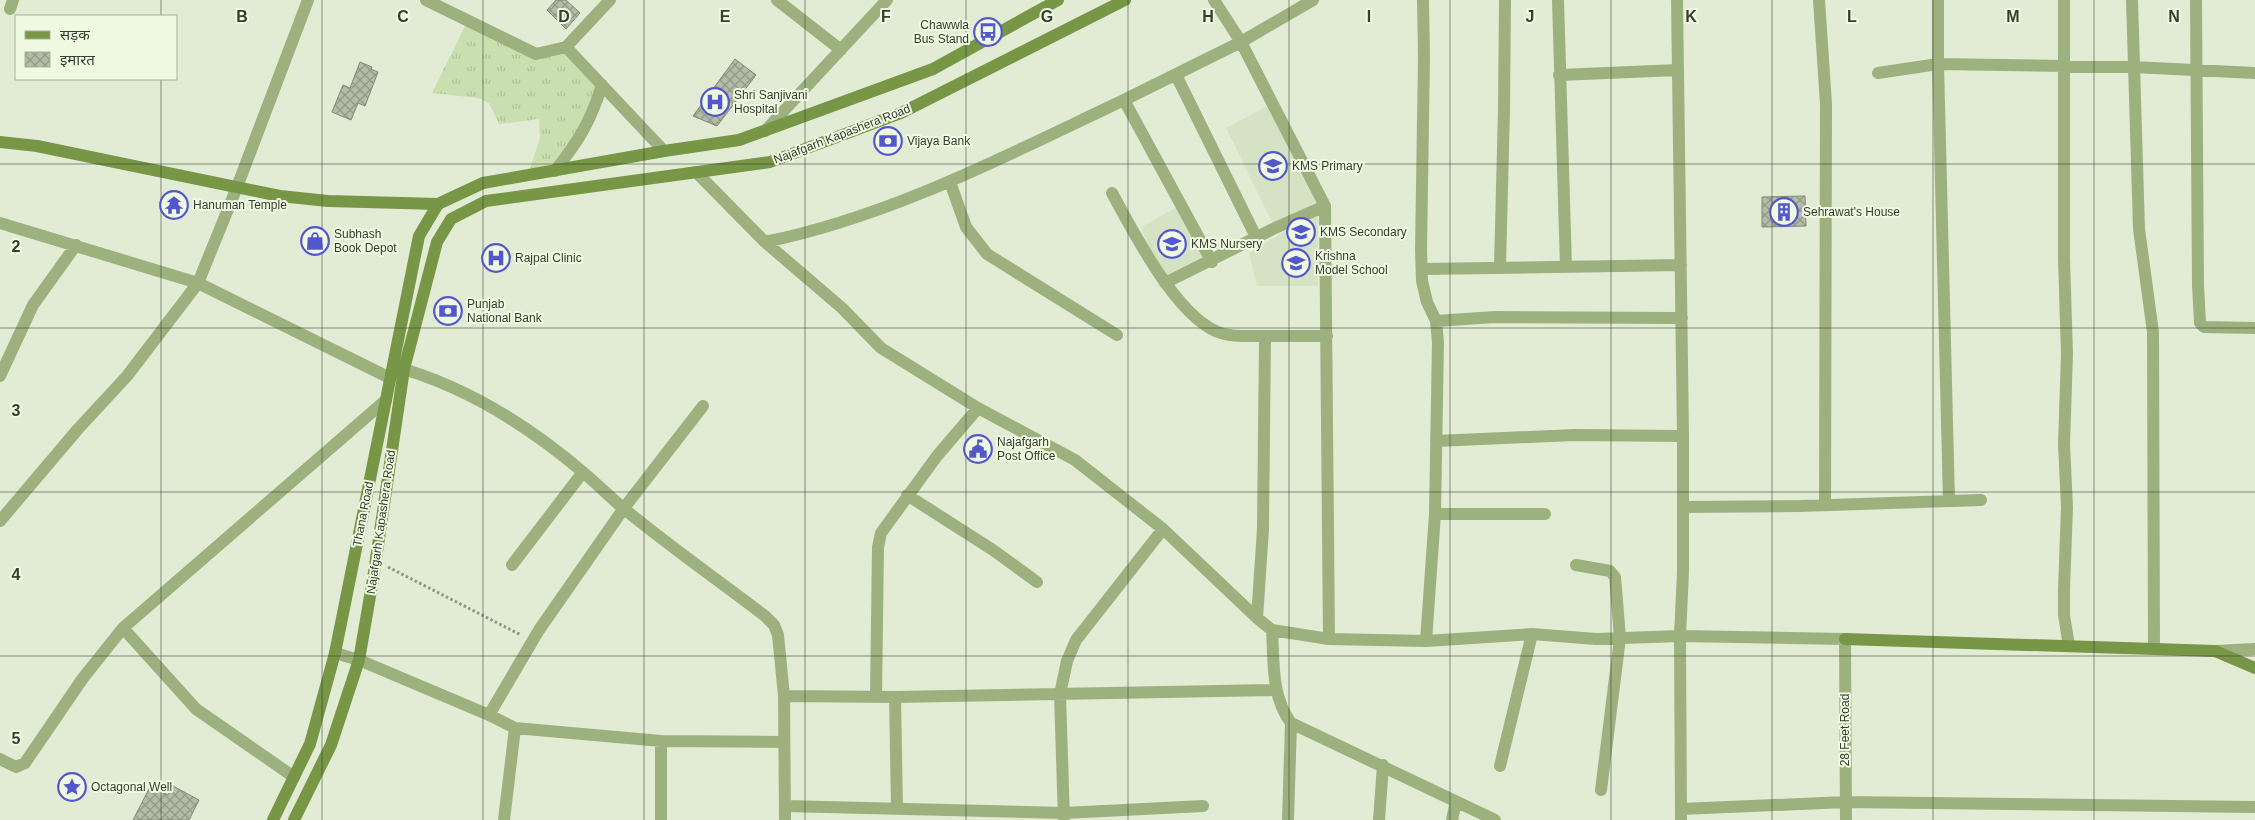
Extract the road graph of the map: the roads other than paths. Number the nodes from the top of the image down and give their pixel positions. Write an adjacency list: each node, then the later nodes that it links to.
1 (308, 0): 39 (street)
2 (426, 0): 20 (street)
3 (610, 0): 20 (street)
4 (777, 0): 21 (street)
5 (887, 0): 21 (street)
6 (1058, 0): 33 (main road)
7 (1125, 0): 37 (main road, Najafgarh Kapashera Road)
8 (1214, 0): 19 (street)
9 (1313, 0): 19 (street)
10 (1423, 0): 52 (street)
11 (1505, 0): 51 (street)
12 (1558, 0): 30 (street)
13 (1677, 0): 26 (street)
14 (1819, 0): 72 (street)
15 (1938, 0): 22 (street)
16 (2064, 0): 23 (street)
17 (2132, 0): 24 (street)
18 (2196, 0): 25 (street)
19 (1241, 42): 29 (street); 42 (street)
20 (566, 46): 31 (street)
21 (841, 50): 33 (street)
22 (1938, 64): 23 (street); 27 (street); 71 (street)
23 (2065, 67): 24 (street); 91 (street)
24 (2133, 67): 25 (street); 92 (street)
25 (2198, 69): 28 (street); 57 (street)
26 (1678, 70): 30 (street); 49 (street)
27 (1878, 73)
28 (2255, 73)
29 (1176, 75): 32 (street); 45 (street)
30 (1559, 75): 50 (street)
31 (602, 85): 35 (street); 36 (street)
32 (1124, 100): 38 (street); 48 (street)
33 (765, 131): 35 (main road)
34 (0, 142): 39 (main road)
35 (664, 151): 36 (main road)
36 (555, 171): 41 (main road)
37 (696, 172): 43 (main road, Najafgarh Kapashera Road); 46 (street)
38 (950, 182): 46 (street); 58 (street)
39 (237, 187): 41 (main road); 53 (street)
40 (1112, 193): 54 (street)
41 (438, 204): 43 (main road); 61 (main road, Thana Road)
42 (1325, 206): 45 (street); 60 (street)
43 (451, 219): 61 (main road, Najafgarh Kapashera Road)
44 (0, 223): 47 (street)
45 (1257, 239): 48 (street)
46 (765, 242): 65 (street)
47 (76, 245): 53 (street); 62 (street)
48 (1212, 262): 54 (street)
49 (1681, 265): 50 (street); 55 (street)
50 (1566, 266): 51 (street)
51 (1500, 267): 52 (street)
52 (1422, 269): 56 (street)
53 (198, 282): 61 (street); 77 (street)
54 (1165, 284): 59 (street)
55 (1682, 318): 56 (street); 66 (street)
56 (1436, 321): 67 (street)
57 (2255, 328)
58 (1117, 335)
59 (1265, 336): 60 (street); 82 (street)
60 (1327, 336): 88 (street)
61 (395, 371): 63 (main road, Thana Road); 68 (street); 96 (main road, Najafgarh Kapashera Road)
62 (0, 376)
63 (386, 400): 83 (street); 95 (main road, Thana Road)
64 (702, 406): 74 (street)
65 (978, 408): 69 (street); 78 (street)
66 (1683, 436): 67 (street); 73 (street)
67 (1436, 441): 75 (street)
68 (583, 472): 74 (street); 79 (street)
69 (908, 495): 81 (street); 101 (street)
70 (1981, 500): 71 (street)
71 (1950, 501): 72 (street)
72 (1825, 505): 73 (street)
73 (1683, 507): 86 (street)
74 (624, 508): 100 (street); 103 (street)
75 (1435, 514): 76 (street); 90 (street)
76 (1545, 514)
77 (0, 521)
78 (1163, 529): 82 (street); 99 (street)
79 (512, 565)
80 (1576, 565): 87 (street)
81 (1037, 582)
82 (1257, 618): 84 (street)
83 (123, 628): 108 (street); 111 (street)
84 (1272, 630): 88 (street); 98 (street)
85 (1532, 634): 87 (street); 90 (street); 110 (street)
86 (1680, 636): 87 (street); 89 (street); 120 (street)
87 (1620, 638): 112 (street)
88 (1329, 639): 90 (street)
89 (1845, 639): 91 (main road); 114 (street, 28 Feet Road)
90 (1426, 640)
91 (2069, 646): 92 (main road)
92 (2154, 649): 94 (main road)
93 (2255, 649): 94 (street)
94 (2216, 651): 97 (main road)
95 (335, 653): 96 (street); 111 (main road, Thana Road)
96 (359, 660): 103 (street); 123 (main road, Najafgarh Kapashera Road)
97 (2255, 668)
98 (1276, 690): 99 (street); 104 (street)
99 (1060, 694): 102 (street); 121 (street)
100 (784, 696): 101 (street); 107 (street)
101 (876, 697): 102 (street)
102 (895, 697): 118 (street)
103 (489, 715): 105 (street)
104 (1292, 722): 109 (street); 127 (street)
105 (514, 728): 106 (street); 124 (street)
106 (661, 741): 107 (street); 125 (street)
107 (784, 742): 115 (street)
108 (0, 760)
109 (1382, 765): 113 (street); 128 (street)
110 (1500, 766)
111 (294, 777): 122 (main road, Thana Road)
112 (1601, 790)
113 (1456, 801): 129 (street); 130 (street)
114 (1846, 802): 117 (street); 120 (street); 131 (street, 28 Feet Road)
115 (785, 806): 119 (street); 126 (street)
116 (1203, 806): 121 (street)
117 (2255, 807)
118 (897, 808): 119 (street); 121 (street)
119 (848, 814)
120 (1681, 815)
121 (1064, 816)
122 (273, 820)
123 (294, 820)
124 (504, 820)
125 (661, 820)
126 (785, 820)
127 (1288, 820)
128 (1380, 820)
129 (1452, 820)
130 (1495, 820)
131 (1846, 820)

